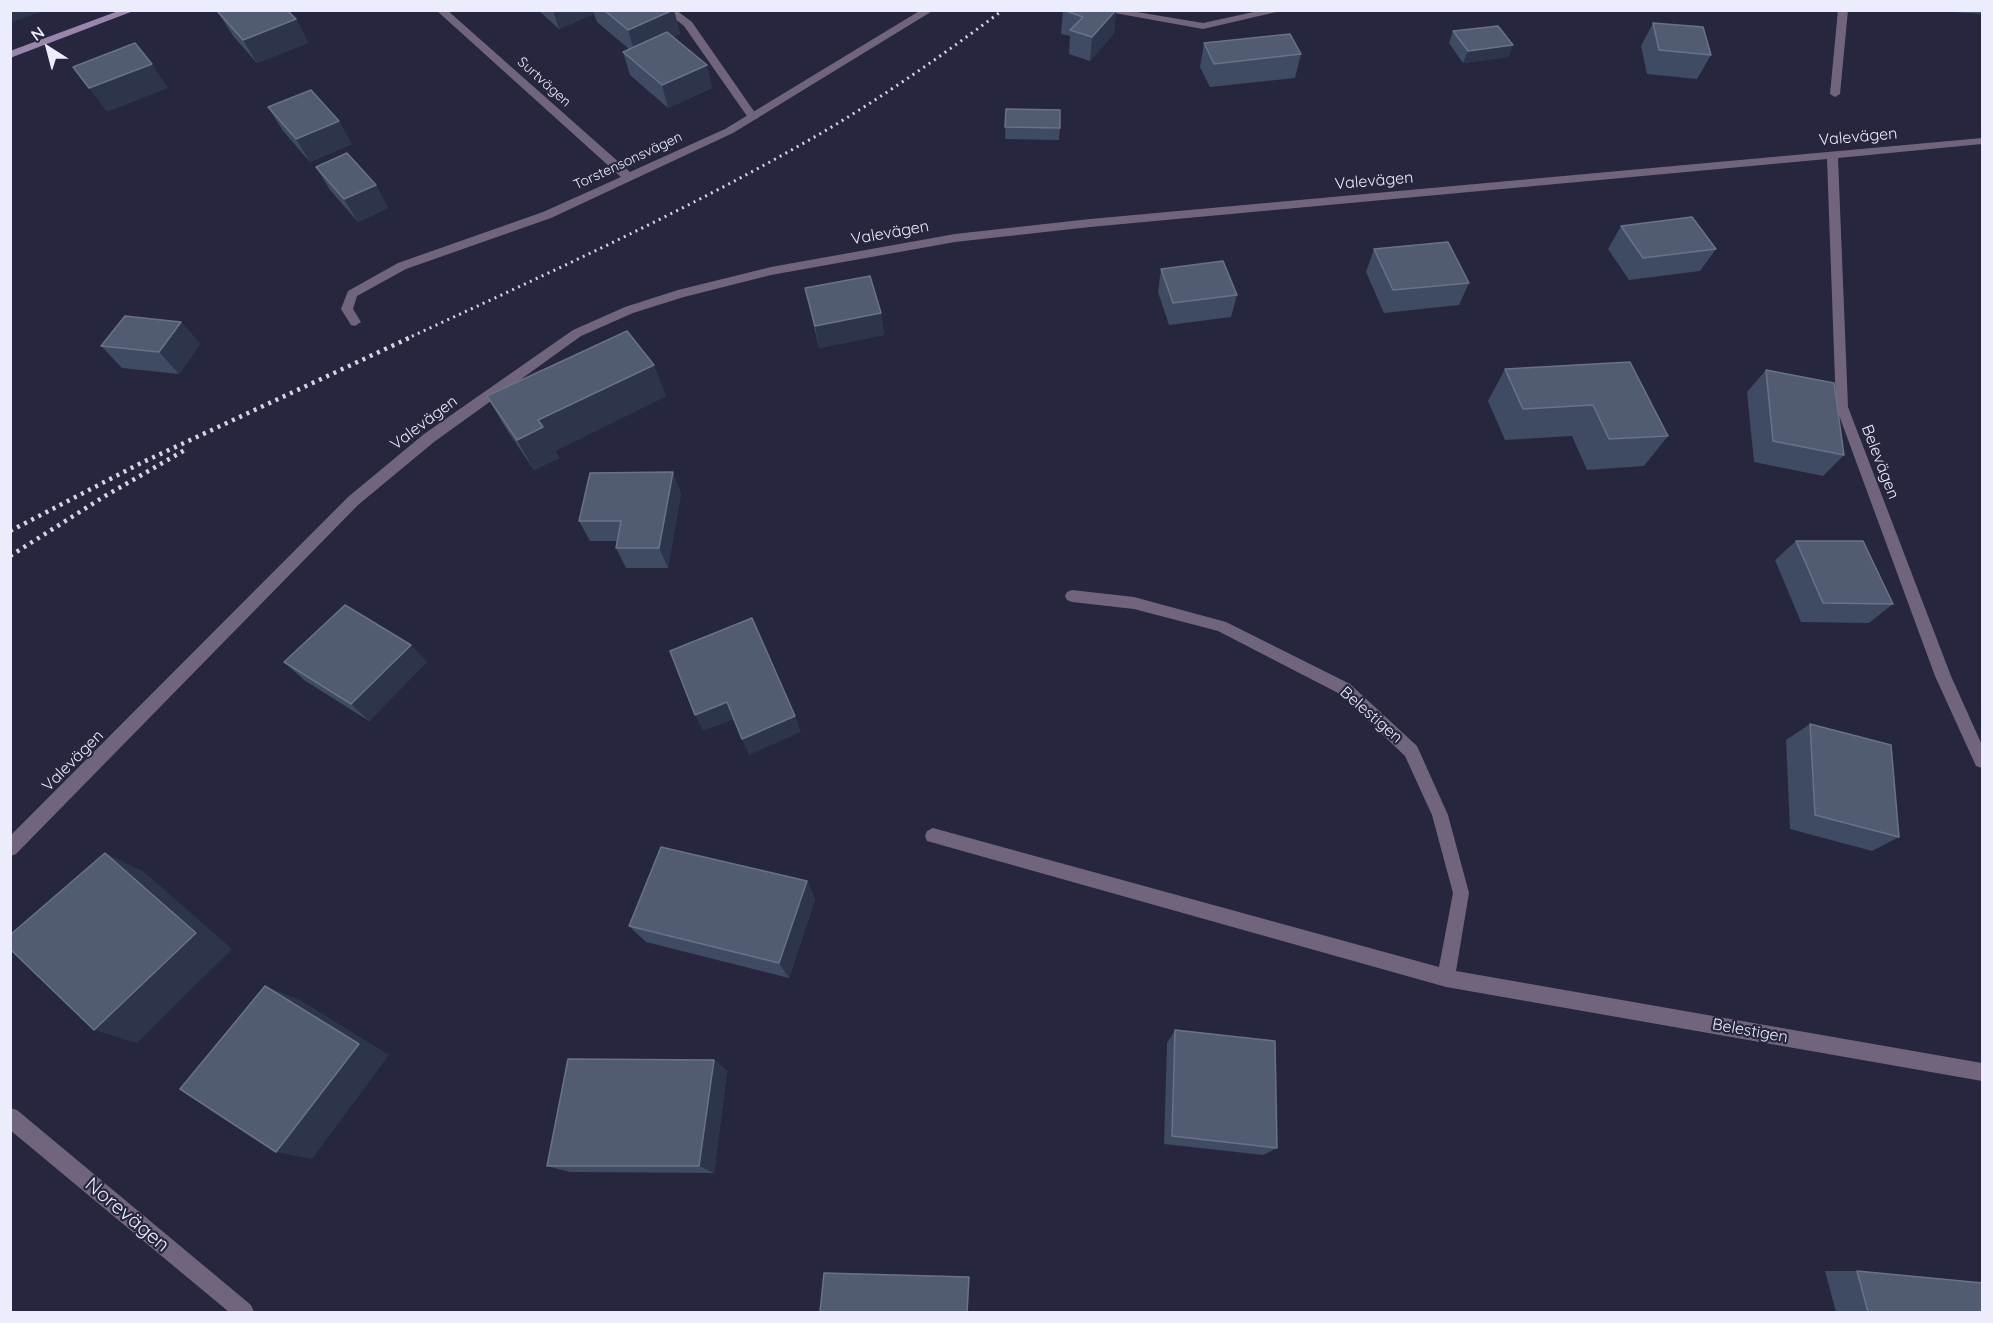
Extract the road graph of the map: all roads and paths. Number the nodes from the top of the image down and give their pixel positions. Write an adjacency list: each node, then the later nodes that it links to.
1 (131, 10): 8 (street)
2 (441, 10): 13 (street, Surtvägen)
3 (669, 10): 10 (street)
4 (929, 10): 10 (street, Torstensonsvägen)
5 (1103, 10): 6 (street)
6 (1280, 10)
7 (1843, 10): 9 (street)
8 (10, 55)
9 (1835, 94)
10 (753, 117): 13 (street, Torstensonsvägen)
11 (1983, 141): 12 (street, Valevägen)
12 (1832, 156): 16 (street, Belevägen); 18 (street, Valevägen)
13 (628, 177): 14 (street, Torstensonsvägen)
14 (355, 322)
15 (1072, 596): 19 (street, Belestigen)
16 (1983, 761)
17 (933, 836): 19 (street, Belestigen)
18 (10, 848)
19 (1446, 978): 20 (street, Belestigen)
20 (1983, 1072)
21 (10, 1117): 22 (street, Norevägen)
22 (244, 1312)

